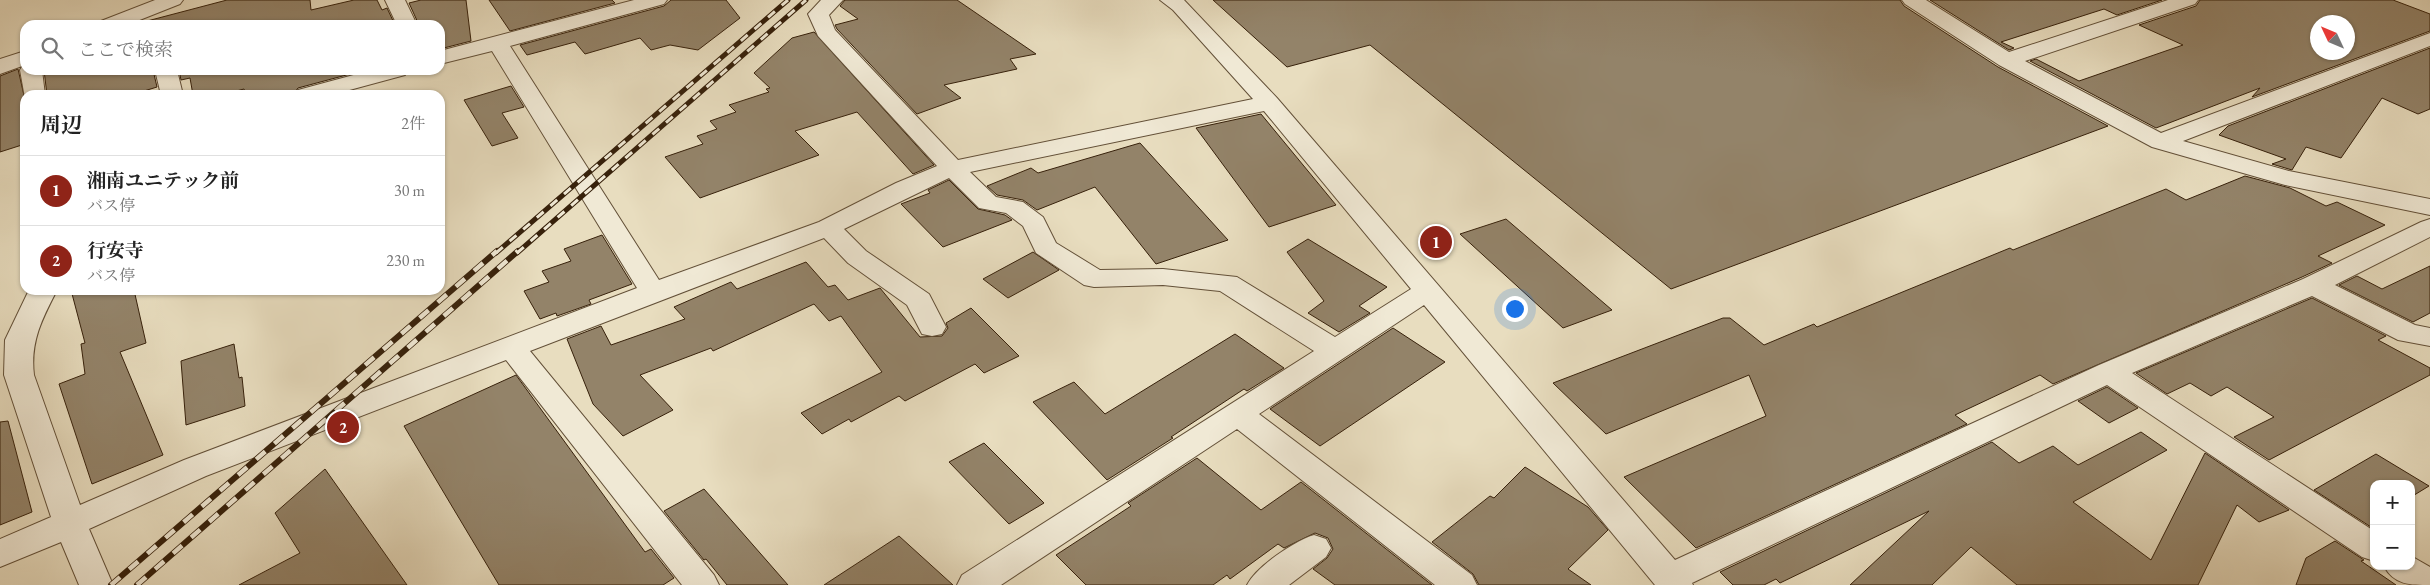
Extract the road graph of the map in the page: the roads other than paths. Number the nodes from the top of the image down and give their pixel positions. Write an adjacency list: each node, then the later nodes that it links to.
1 (173, 0): 9 (street)
2 (395, 0): 11 (street)
3 (833, 0): 26 (street)
4 (1204, 0): 8 (street)
5 (1912, 0): 16 (street)
6 (2188, 0): 16 (street)
7 (642, 2): 13 (street)
8 (1175, 3): 24 (street)
9 (153, 17): 10 (street)
10 (136, 20)
11 (405, 20)
12 (2430, 39): 25 (street)
13 (498, 43): 14 (street); 32 (street)
14 (445, 57)
15 (20, 59): 17 (street)
16 (2007, 60): 25 (street)
17 (0, 67)
18 (32, 75): 21 (street)
19 (167, 75): 22 (street)
20 (379, 75): 23 (street)
21 (33, 90)
22 (171, 90)
23 (324, 90)
24 (1269, 103): 26 (street); 31 (street)
25 (2160, 142): 27 (street)
26 (952, 168): 28 (street); 37 (street)
27 (2430, 207)
28 (828, 227): 32 (street); 34 (street)
29 (2430, 227): 30 (street)
30 (2313, 285): 35 (street); 38 (street)
31 (1427, 291): 37 (street); 45 (street)
32 (653, 292): 36 (street)
33 (40, 295): 40 (street)
34 (932, 327)
35 (2430, 337)
36 (512, 348): 40 (street); 47 (street)
37 (1336, 350): 39 (street)
38 (2109, 372): 41 (street); 45 (street)
39 (1238, 414): 44 (street); 49 (street)
40 (70, 524): 43 (street); 46 (street)
41 (2370, 545)
42 (1314, 548): 48 (street)
43 (0, 554)
44 (995, 580)
45 (1673, 582)
46 (96, 585)
47 (702, 585)
48 (1264, 585)
49 (1460, 585)

